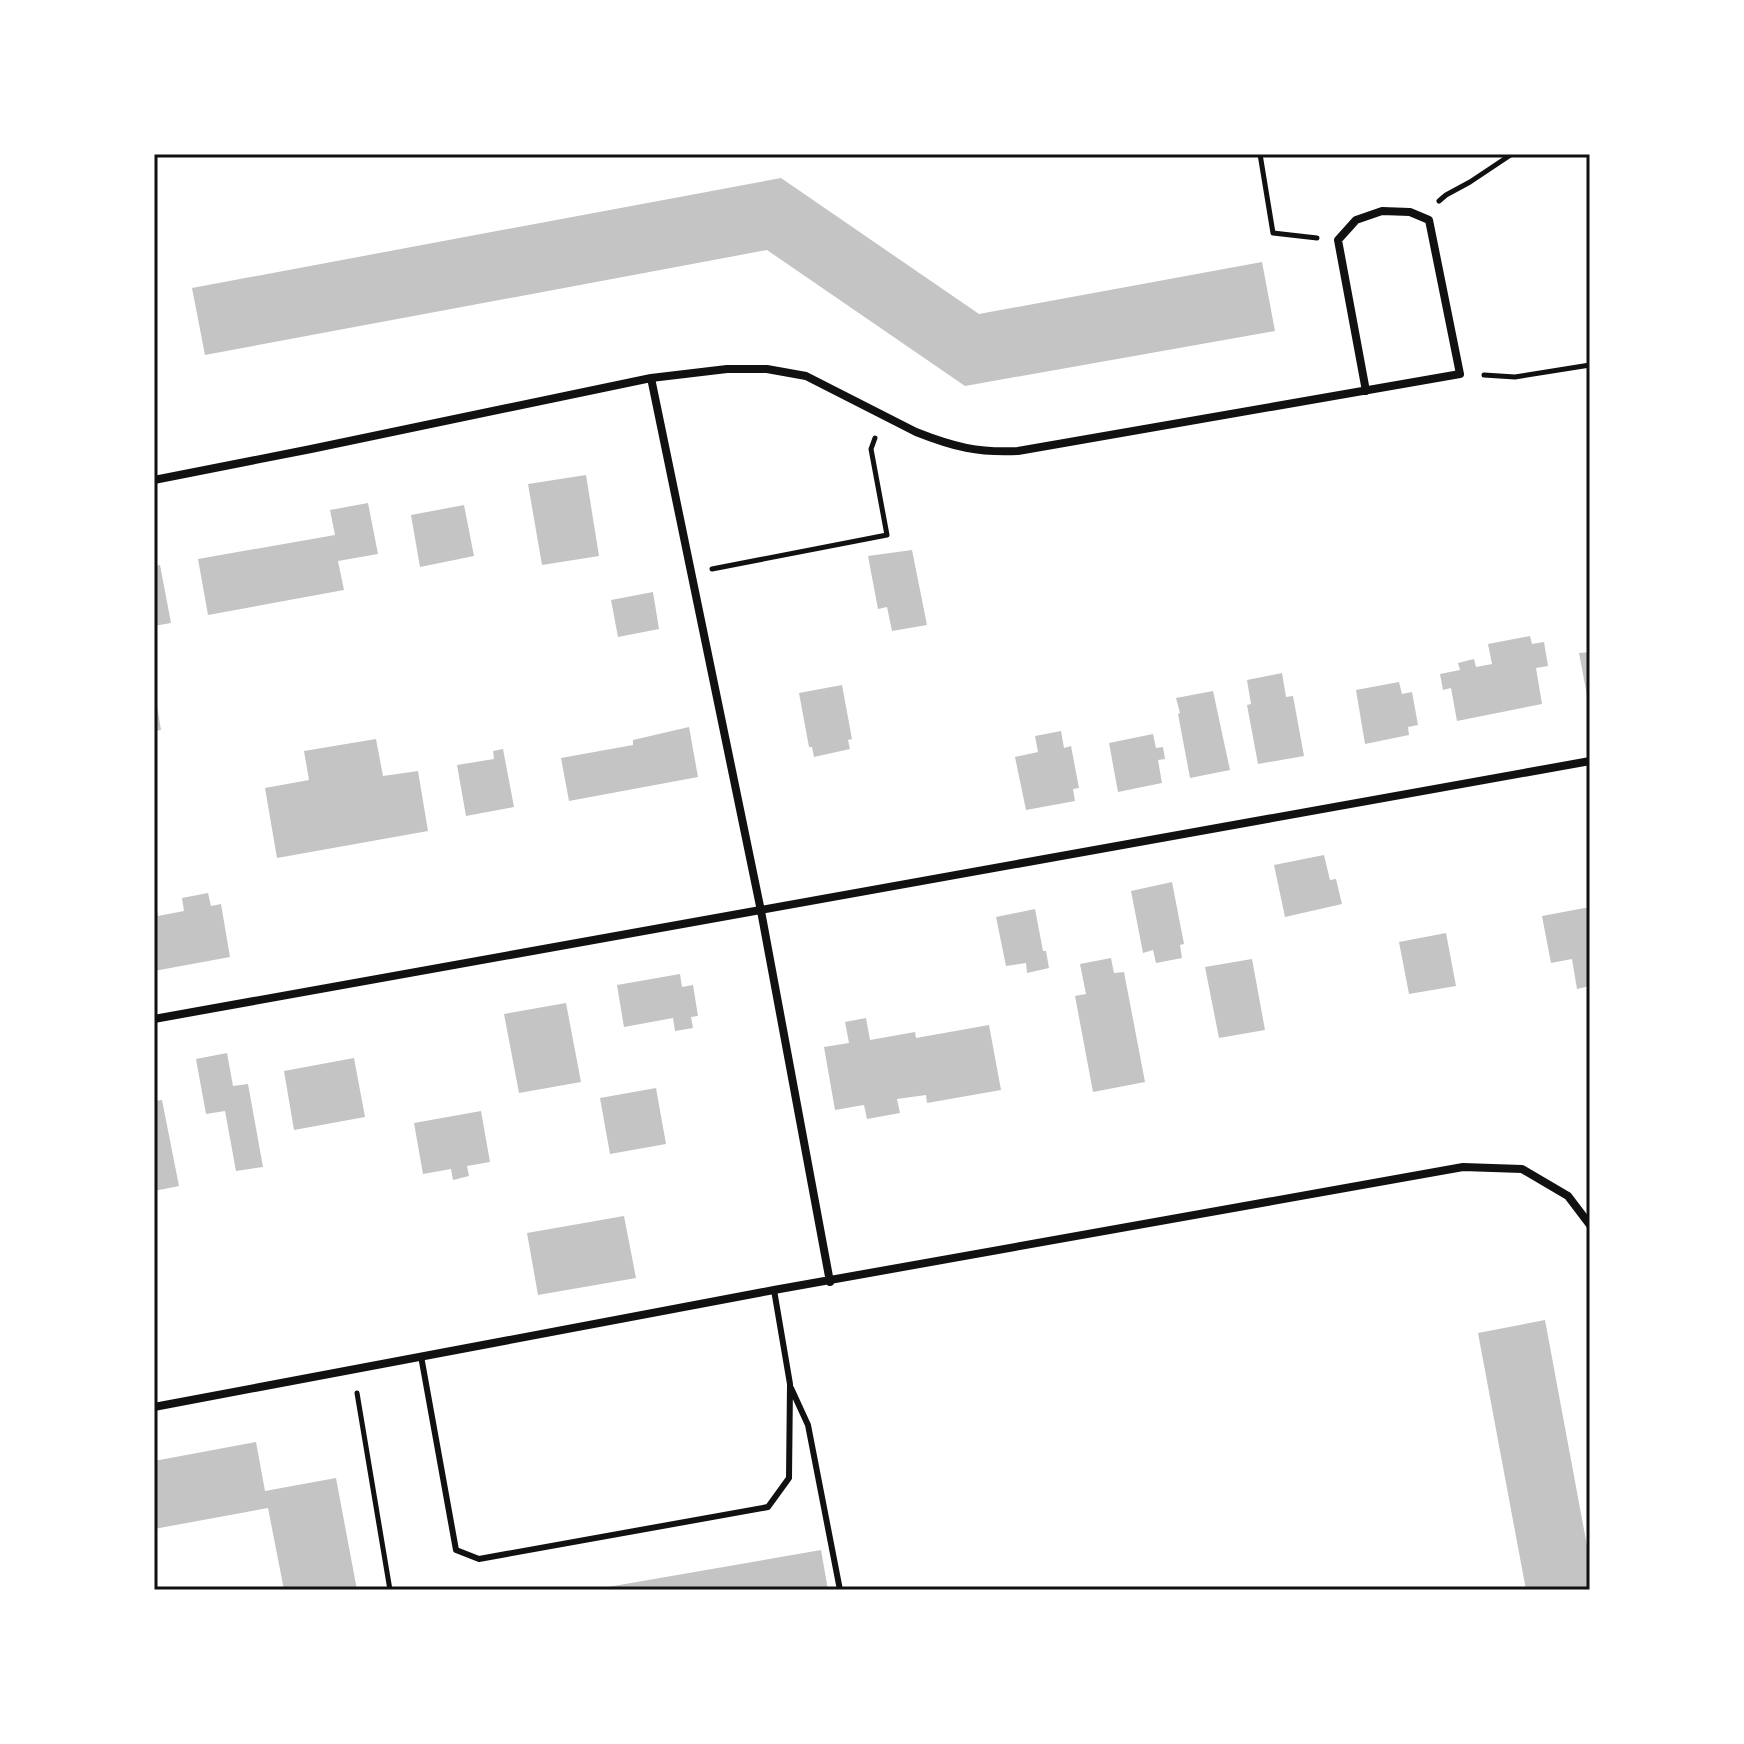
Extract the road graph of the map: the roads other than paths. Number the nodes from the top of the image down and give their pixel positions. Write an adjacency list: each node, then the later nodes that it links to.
1 (651, 378): 2 (street); 3 (street); 5 (street)
2 (1366, 391): 2 (street)
3 (154, 480)
4 (1590, 761): 5 (street)
5 (761, 911): 6 (street); 8 (street)
6 (154, 1019)
7 (1590, 1225): 8 (street)
8 (830, 1282): 9 (street)
9 (774, 1290): 10 (street); 11 (lane)
10 (421, 1356): 11 (lane); 12 (street)
11 (790, 1384): 13 (lane)
12 (154, 1407)
13 (840, 1590)

